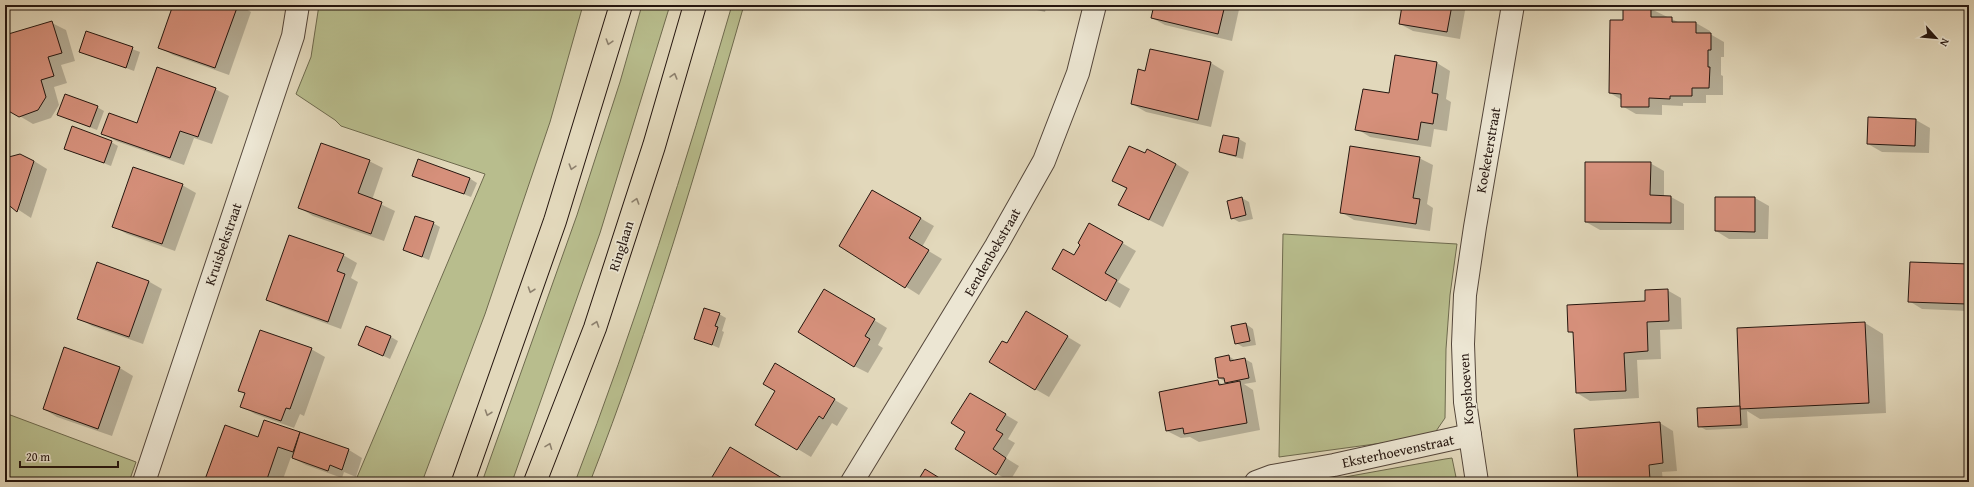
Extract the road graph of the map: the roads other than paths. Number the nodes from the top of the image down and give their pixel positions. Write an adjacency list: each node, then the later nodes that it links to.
1 (298, 5): 8 (street, Kruisbekstraat)
2 (621, 5): 9 (highway, one-way to 9)
3 (695, 5): 10 (highway, Ringlaan, one-way to 3)
4 (1095, 5): 11 (street, Eendenbekstraat)
5 (1513, 5): 6 (street, Koeketerstraat)
6 (1465, 295): 7 (street, Kopshoeven)
7 (1470, 435): 12 (street, Eksterhoevenstraat); 13 (street, Kopshoeven)
8 (144, 482)
9 (462, 482)
10 (535, 482)
11 (852, 482)
12 (1256, 482)
13 (1477, 482)

